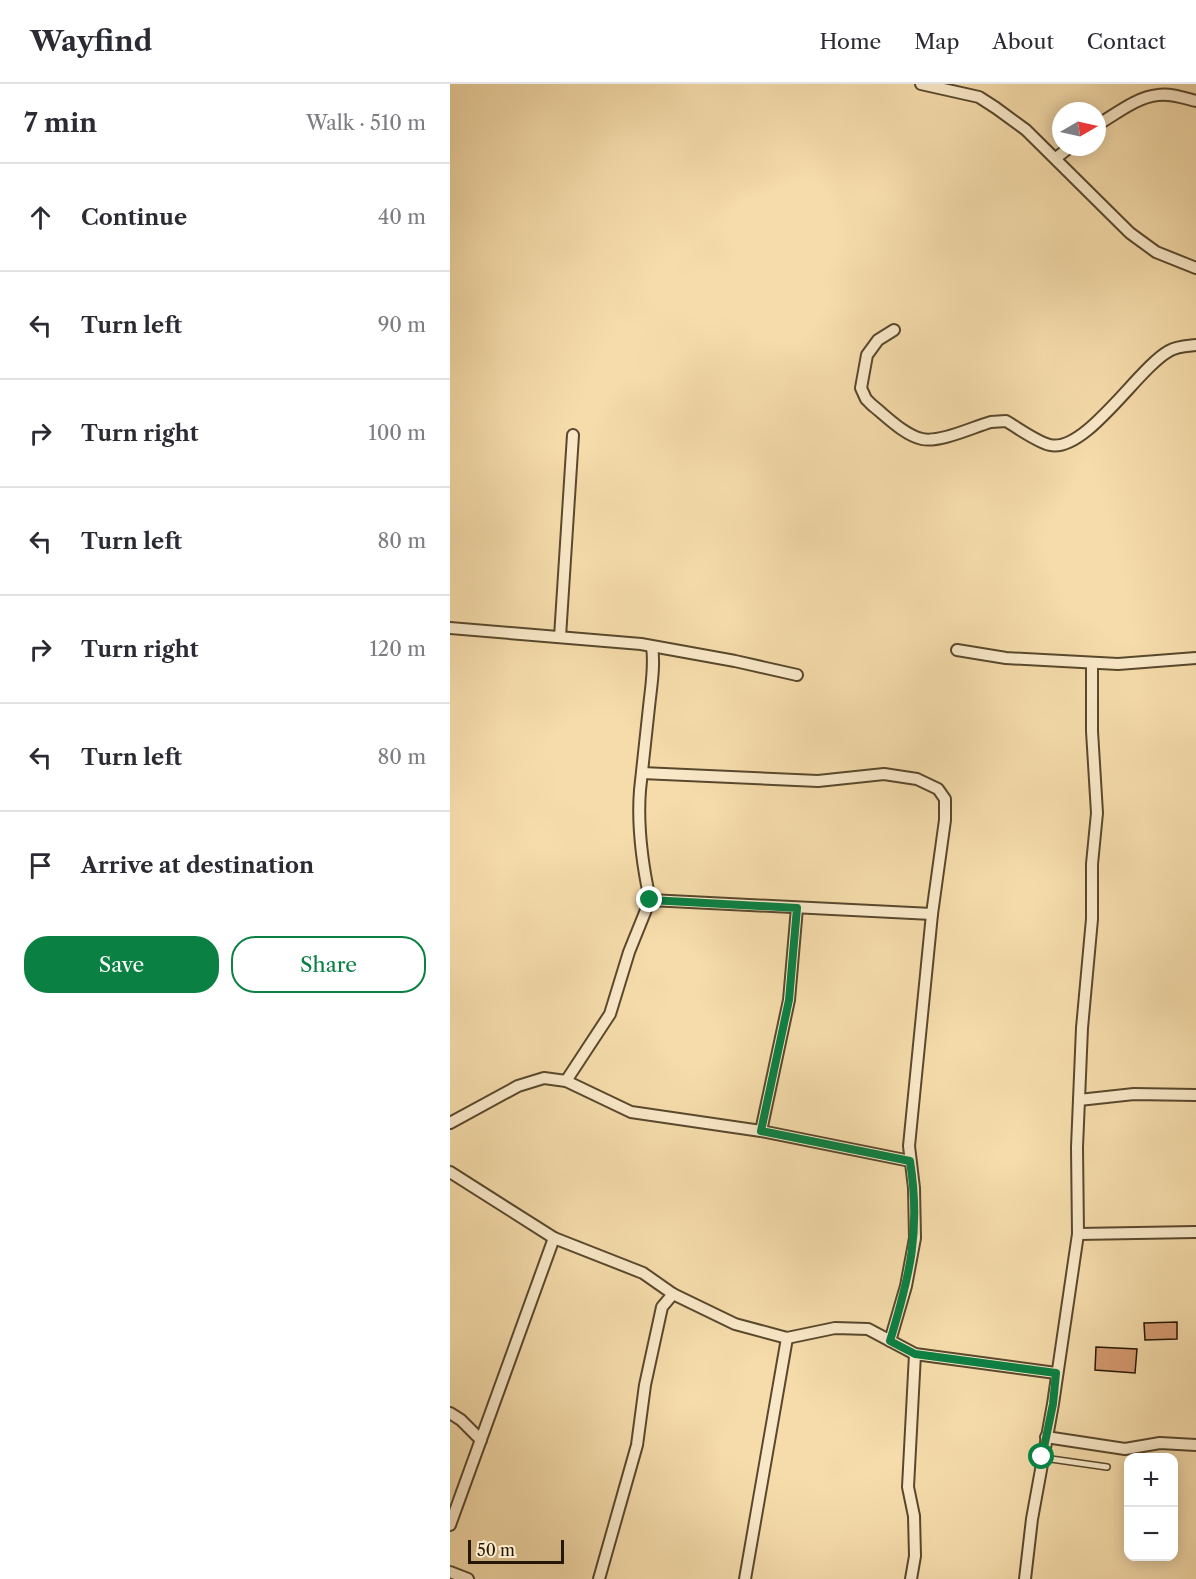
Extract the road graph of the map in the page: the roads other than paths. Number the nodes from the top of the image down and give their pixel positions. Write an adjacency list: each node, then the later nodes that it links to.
1 (921, 84): 5 (street)
2 (1196, 101): 3 (street)
3 (1106, 120)
4 (1059, 156): 5 (street)
5 (1056, 158): 6 (street)
6 (1196, 268)
7 (894, 330): 8 (street)
8 (1196, 345)
9 (573, 435): 11 (street)
10 (450, 628): 11 (street)
11 (560, 637): 12 (street)
12 (652, 647): 16 (street); 17 (street)
13 (957, 650): 15 (street)
14 (1196, 658): 15 (street)
15 (1092, 663): 23 (street)
16 (797, 675)
17 (642, 773): 18 (street); 20 (street)
18 (650, 900): 19 (street); 21 (street)
19 (797, 908): 20 (street); 25 (street)
20 (932, 914): 26 (street)
21 (566, 1081): 24 (street); 25 (street)
22 (1196, 1095): 23 (street)
23 (1079, 1100): 29 (street)
24 (450, 1123)
25 (761, 1131): 26 (street)
26 (910, 1161): 33 (street)
27 (450, 1172): 30 (street)
28 (1196, 1232): 29 (street)
29 (1078, 1234): 35 (street)
30 (554, 1238): 31 (street); 38 (street)
31 (673, 1294): 32 (street); 45 (street)
32 (787, 1338): 33 (street); 46 (street)
33 (890, 1341): 34 (street)
34 (915, 1354): 35 (street); 47 (street)
35 (1056, 1373): 37 (street)
36 (450, 1413): 38 (street)
37 (1046, 1437): 39 (street); 40 (street)
38 (481, 1440): 42 (street)
39 (1196, 1445)
40 (1042, 1457): 41 (lane); 48 (street)
41 (1107, 1467)
42 (450, 1525)
43 (450, 1572): 44 (street)
44 (468, 1579)
45 (599, 1579)
46 (745, 1579)
47 (910, 1579)
48 (1025, 1579)

